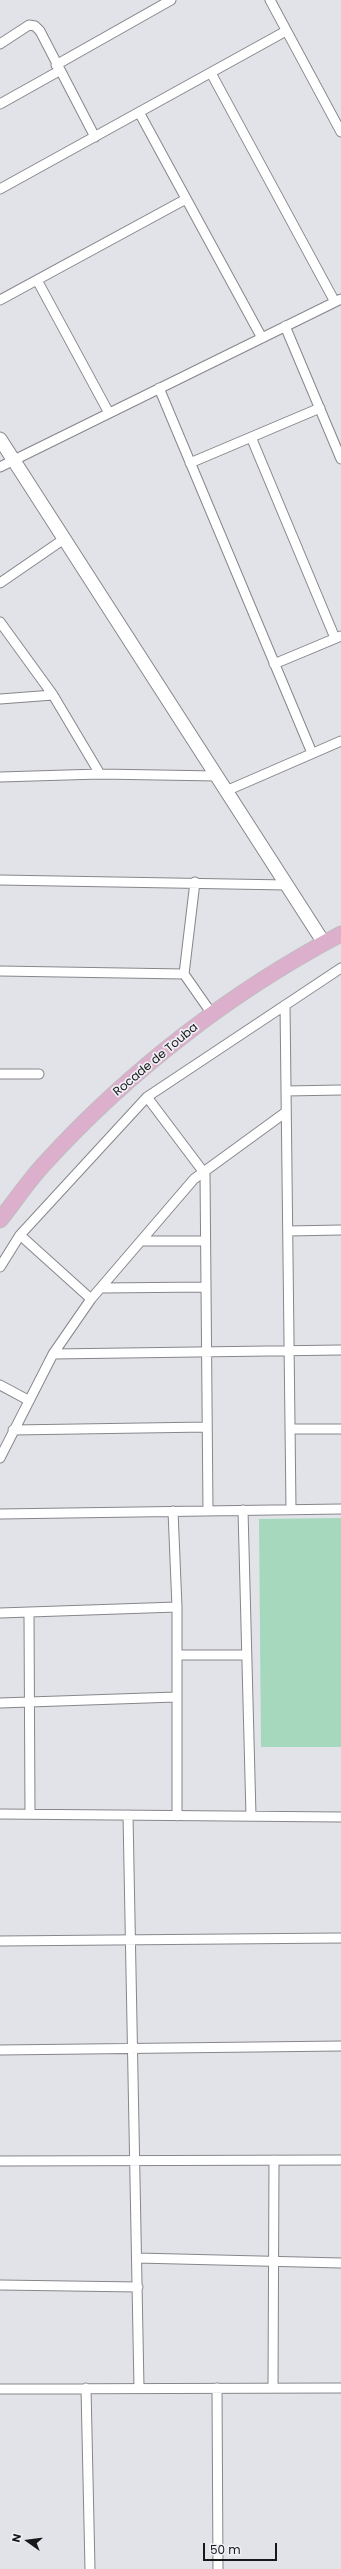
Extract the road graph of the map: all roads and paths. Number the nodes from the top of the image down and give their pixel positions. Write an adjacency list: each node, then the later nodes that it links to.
1 (171, 0): 5 (street)
2 (270, 0): 3 (street)
3 (286, 30): 6 (street); 9 (street)
4 (0, 44): 5 (street)
5 (57, 68): 7 (street); 10 (street)
6 (211, 73): 8 (street); 15 (street)
7 (0, 104)
8 (140, 114): 10 (street); 12 (street)
9 (341, 132)
10 (95, 137): 11 (street)
11 (0, 189)
12 (186, 199): 13 (street); 17 (street)
13 (37, 280): 14 (street); 20 (street)
14 (0, 300)
15 (338, 300): 16 (street)
16 (285, 326): 17 (street); 19 (street)
17 (262, 338): 18 (street)
18 (159, 388): 20 (street); 25 (street)
19 (320, 408): 21 (street); 23 (street)
20 (109, 413): 24 (street)
21 (251, 437): 25 (street); 30 (street)
22 (0, 439): 24 (street)
23 (341, 459)
24 (14, 460): 26 (street); 27 (street)
25 (190, 463): 31 (street)
26 (0, 467)
27 (64, 539): 28 (street); 37 (street)
28 (0, 583)
29 (0, 622): 32 (street)
30 (338, 637): 31 (street)
31 (274, 664): 35 (street)
32 (53, 695): 33 (street); 36 (street)
33 (0, 699)
34 (341, 741): 35 (street)
35 (312, 753): 39 (street)
36 (100, 774): 37 (street); 38 (street)
37 (217, 776): 39 (street)
38 (0, 777)
39 (226, 791): 42 (street)
40 (0, 880): 41 (street)
41 (195, 882): 42 (street); 47 (street)
42 (287, 885): 44 (street)
43 (341, 934): 44 (main road, Rocade de Touba)
44 (324, 942): 49 (main road, Rocade de Touba)
45 (341, 968): 48 (street)
46 (0, 971): 47 (street)
47 (184, 974): 49 (street)
48 (285, 1006): 53 (street); 54 (street)
49 (212, 1014): 57 (main road, Rocade de Touba)
50 (0, 1074): 51 (street)
51 (38, 1074)
52 (341, 1090): 53 (street)
53 (286, 1091): 55 (street)
54 (147, 1097): 56 (street); 60 (street)
55 (286, 1112): 56 (street); 59 (street)
56 (205, 1174): 61 (street); 62 (street)
57 (0, 1220)
58 (341, 1230): 59 (street)
59 (288, 1231): 68 (street)
60 (20, 1235): 63 (street); 66 (street)
61 (205, 1240): 62 (street); 64 (street)
62 (142, 1241): 65 (street)
63 (0, 1267)
64 (206, 1287): 65 (street); 69 (street)
65 (102, 1288): 66 (street)
66 (92, 1299): 70 (street)
67 (341, 1350): 68 (street)
68 (289, 1351): 69 (street); 74 (street)
69 (206, 1352): 70 (street); 73 (street)
70 (53, 1354): 72 (street)
71 (0, 1385): 72 (street)
72 (28, 1400): 76 (street)
73 (207, 1427): 76 (street); 82 (street)
74 (290, 1429): 75 (street); 78 (street)
75 (341, 1429)
76 (13, 1430): 77 (street)
77 (0, 1458)
78 (291, 1509): 79 (street); 80 (street)
79 (341, 1509)
80 (243, 1510): 82 (street); 88 (street)
81 (172, 1511): 82 (street); 83 (street); 84 (street)
82 (208, 1511)
83 (0, 1514)
84 (177, 1607): 86 (street); 87 (street)
85 (0, 1613): 86 (street)
86 (29, 1614): 91 (street)
87 (177, 1655): 88 (street); 89 (street)
88 (246, 1655): 96 (street)
89 (176, 1697): 91 (street); 95 (street)
90 (0, 1703): 91 (street)
91 (30, 1703): 93 (street)
92 (0, 1814): 93 (street)
93 (30, 1814): 94 (street)
94 (128, 1815): 95 (street); 99 (street)
95 (177, 1816): 96 (street)
96 (251, 1816): 97 (street)
97 (341, 1817)
98 (341, 1938): 99 (street)
99 (131, 1939): 100 (street); 102 (street)
100 (0, 1940)
101 (341, 2046): 102 (street)
102 (133, 2048): 103 (street); 106 (street)
103 (0, 2050)
104 (274, 2160): 105 (street); 106 (street); 109 (street)
105 (341, 2160)
106 (135, 2161): 107 (street); 108 (street)
107 (0, 2162)
108 (137, 2258): 109 (street); 112 (street)
109 (274, 2261): 110 (street); 116 (street)
110 (341, 2263)
111 (0, 2285): 112 (street)
112 (138, 2287): 114 (street)
113 (86, 2388): 114 (street); 118 (street); 119 (street)
114 (140, 2388): 115 (street)
115 (217, 2388): 116 (street); 120 (street)
116 (273, 2388): 117 (street)
117 (341, 2388)
118 (0, 2389)
119 (90, 2569)
120 (218, 2569)

